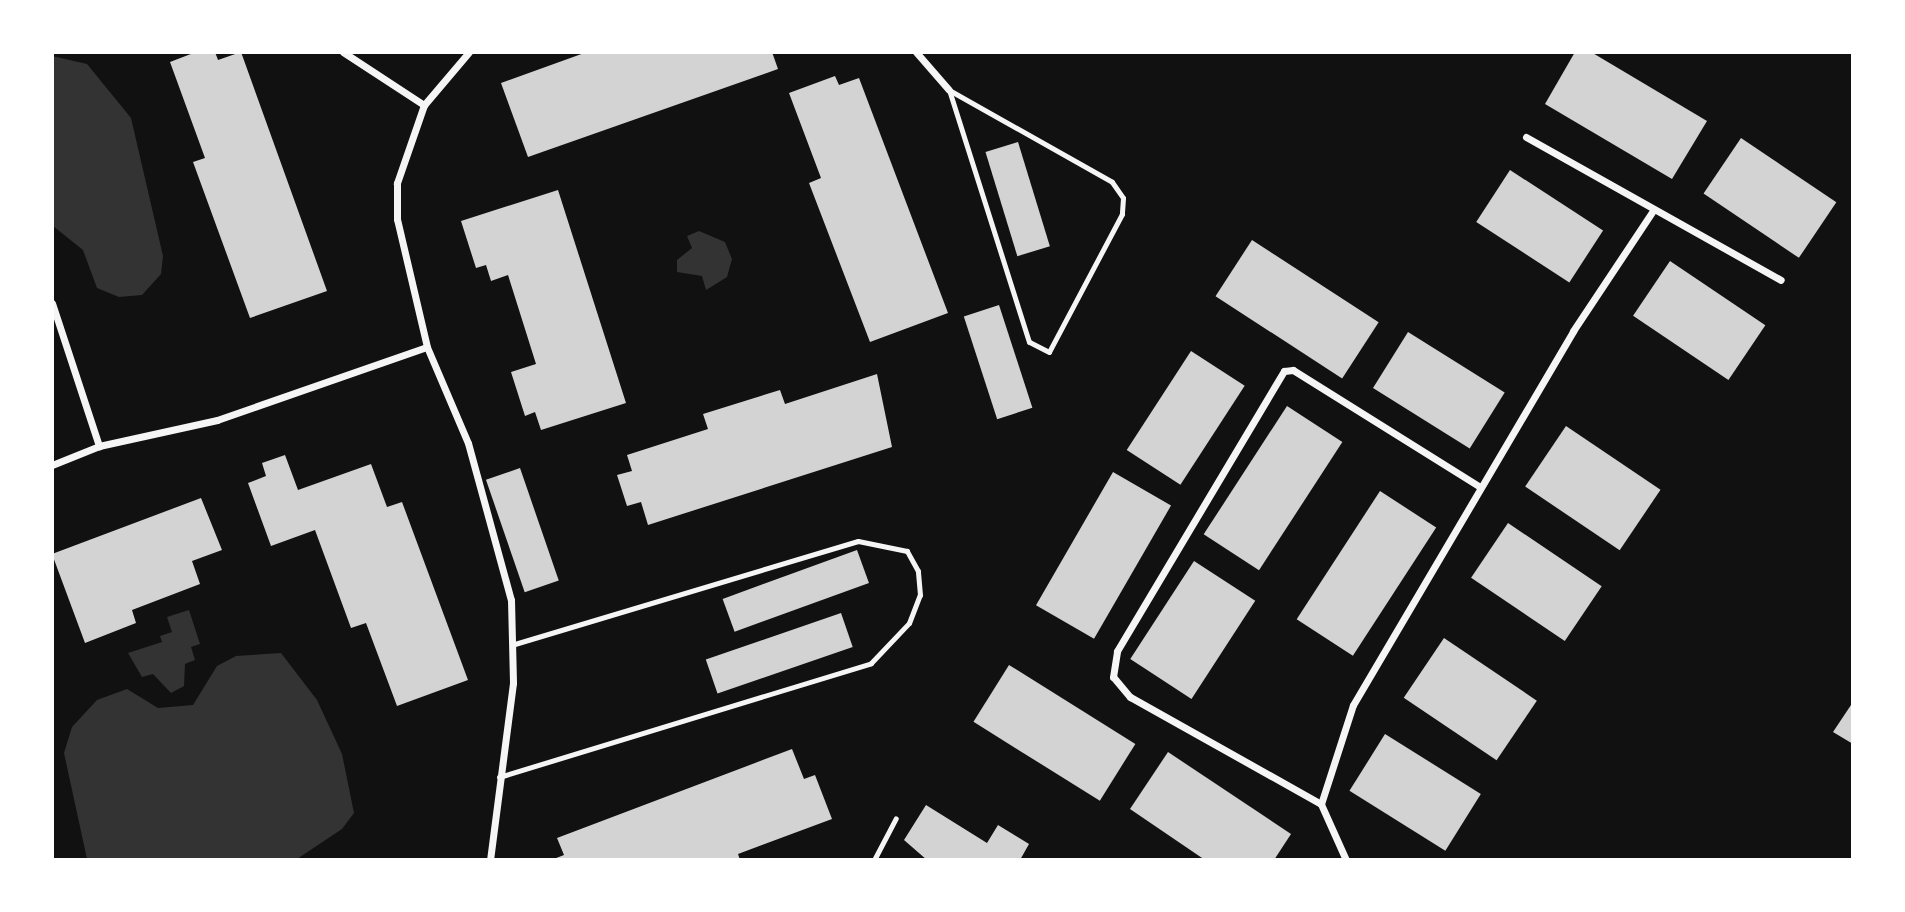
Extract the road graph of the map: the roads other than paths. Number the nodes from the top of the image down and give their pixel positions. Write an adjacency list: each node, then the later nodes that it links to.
1 (343, 52): 5 (street)
2 (469, 52): 5 (street)
3 (916, 52): 4 (street)
4 (949, 90): 4 (lane)
5 (424, 105): 10 (street)
6 (1525, 137): 7 (street)
7 (1654, 209): 8 (street); 13 (street)
8 (1781, 279)
9 (52, 303): 11 (street)
10 (427, 347): 11 (street); 14 (street)
11 (99, 446): 12 (street)
12 (52, 465)
13 (1480, 487): 16 (street); 16 (street)
14 (512, 645): 15 (street); 15 (lane)
15 (499, 777): 18 (street)
16 (1321, 804): 20 (street)
17 (896, 818): 19 (lane)
18 (491, 859)
19 (874, 859)
20 (1346, 859)

